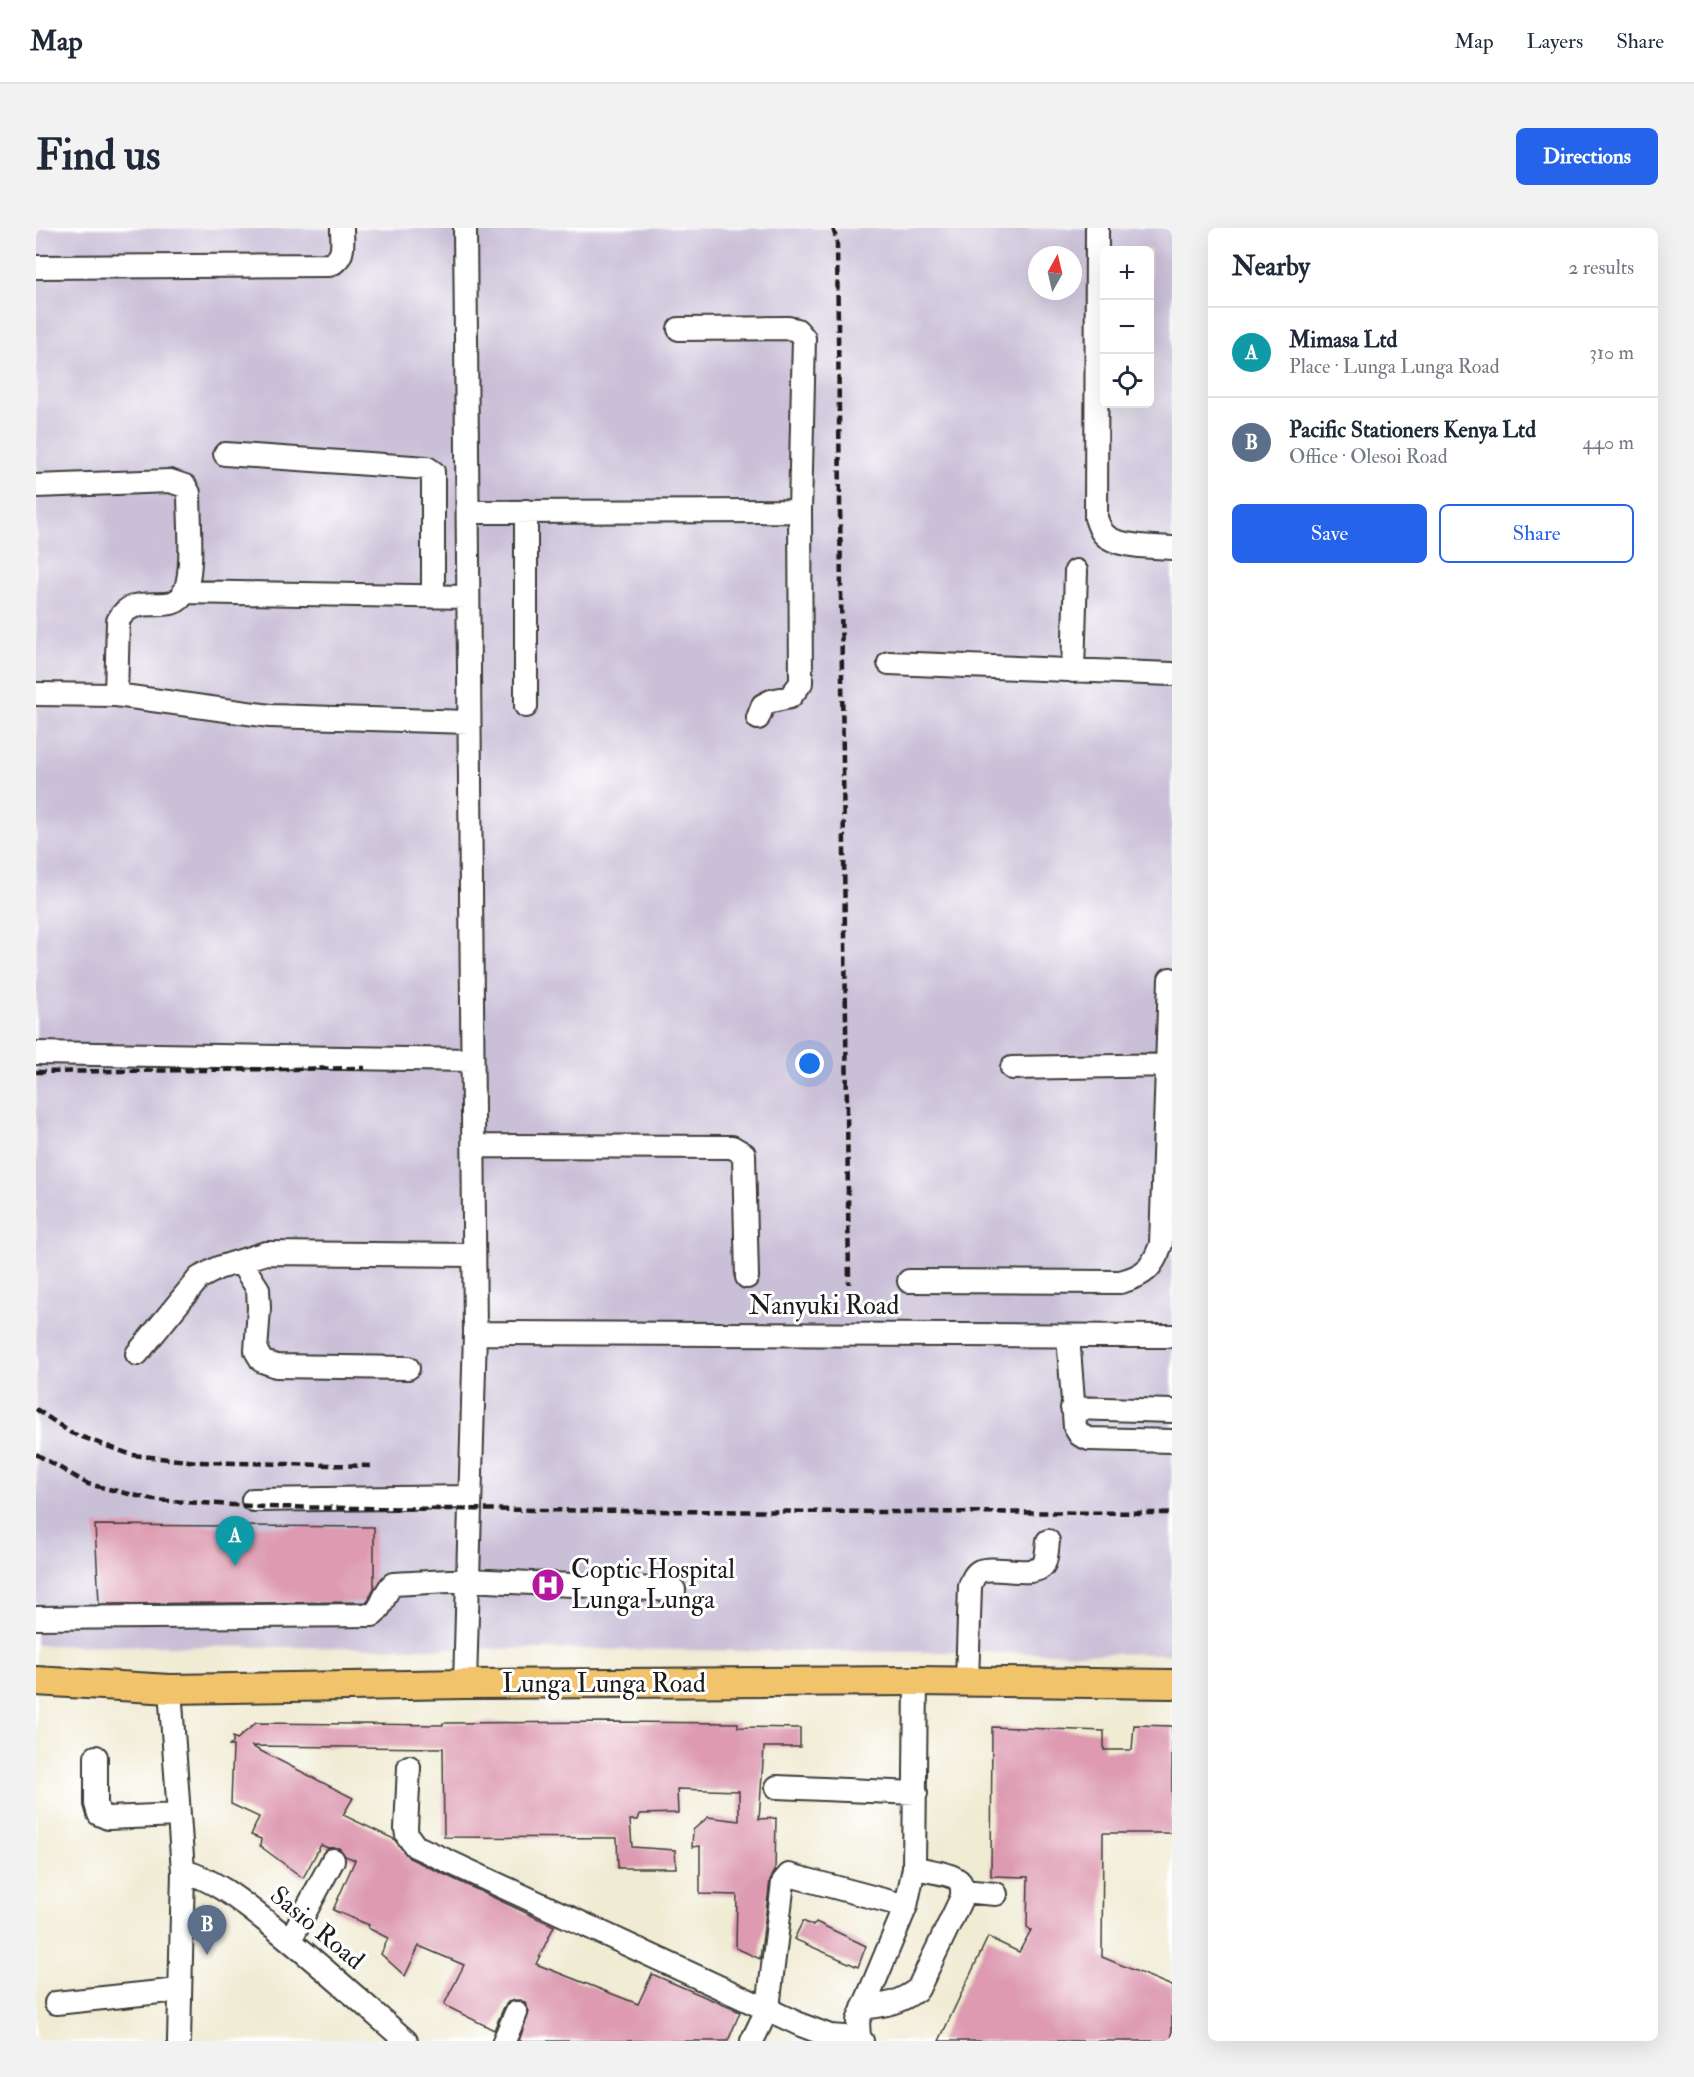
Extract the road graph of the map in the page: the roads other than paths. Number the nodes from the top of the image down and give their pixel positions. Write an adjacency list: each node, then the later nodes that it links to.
1 (342, 228): 4 (street)
2 (465, 228): 10 (street)
3 (1097, 228): 11 (street)
4 (36, 267)
5 (679, 329): 9 (street)
6 (225, 454): 14 (street)
7 (36, 486): 13 (street)
8 (526, 511): 9 (street); 10 (street); 21 (street)
9 (800, 511): 22 (street)
10 (468, 512): 15 (street)
11 (1172, 549)
12 (1076, 571): 17 (street)
13 (184, 592): 14 (street); 20 (street)
14 (433, 597): 15 (street)
15 (468, 597): 23 (street)
16 (889, 663): 17 (street)
17 (1072, 670): 18 (street)
18 (1172, 674)
19 (36, 694): 20 (street)
20 (116, 695): 23 (street)
21 (526, 706)
22 (758, 718)
23 (469, 722): 26 (street)
24 (1170, 979): 27 (street)
25 (36, 1053): 26 (street)
26 (472, 1060): 29 (street)
27 (1170, 1065): 28 (street); 33 (street)
28 (1012, 1068)
29 (473, 1146): 30 (street); 32 (street)
30 (474, 1255): 31 (street); 34 (street)
31 (240, 1261): 37 (street); 38 (street)
32 (747, 1277)
33 (909, 1281)
34 (475, 1333): 35 (street, Nanyuki Road); 42 (street)
35 (1068, 1336): 36 (street, Nanyuki Road); 39 (street)
36 (1172, 1336)
37 (137, 1354)
38 (408, 1368)
39 (1072, 1408): 40 (street); 41 (street)
40 (1172, 1411)
41 (1172, 1442)
42 (470, 1497): 43 (street); 45 (street)
43 (253, 1500)
44 (1048, 1541): 50 (street)
45 (468, 1580): 46 (street); 47 (street); 51 (street)
46 (674, 1590)
47 (36, 1618)
48 (36, 1681): 53 (main road, Lunga Lunga Road)
49 (916, 1682): 50 (main road, Lunga Lunga Road); 51 (main road, Lunga Lunga Road); 57 (street)
50 (966, 1682): 52 (main road, Lunga Lunga Road)
51 (465, 1684): 53 (main road, Lunga Lunga Road)
52 (1172, 1684)
53 (170, 1689): 58 (street)
54 (96, 1757): 58 (street)
55 (409, 1767): 68 (street)
56 (777, 1787): 57 (street)
57 (916, 1793): 60 (street)
58 (178, 1815): 61 (street)
59 (333, 1860): 65 (street)
60 (914, 1868): 62 (street); 64 (street)
61 (183, 1870): 65 (street, Sasio Road); 66 (street)
62 (962, 1891): 63 (street); 69 (street)
63 (996, 1894)
64 (906, 1906): 68 (street); 69 (street)
65 (290, 1940): 73 (street, Sasio Road)
66 (179, 1990): 67 (street); 72 (street)
67 (56, 2003)
68 (768, 2008): 71 (street); 75 (street)
69 (863, 2008): 71 (street)
70 (516, 2013): 74 (street)
71 (860, 2039)
72 (179, 2041)
73 (406, 2041)
74 (504, 2041)
75 (752, 2041)

